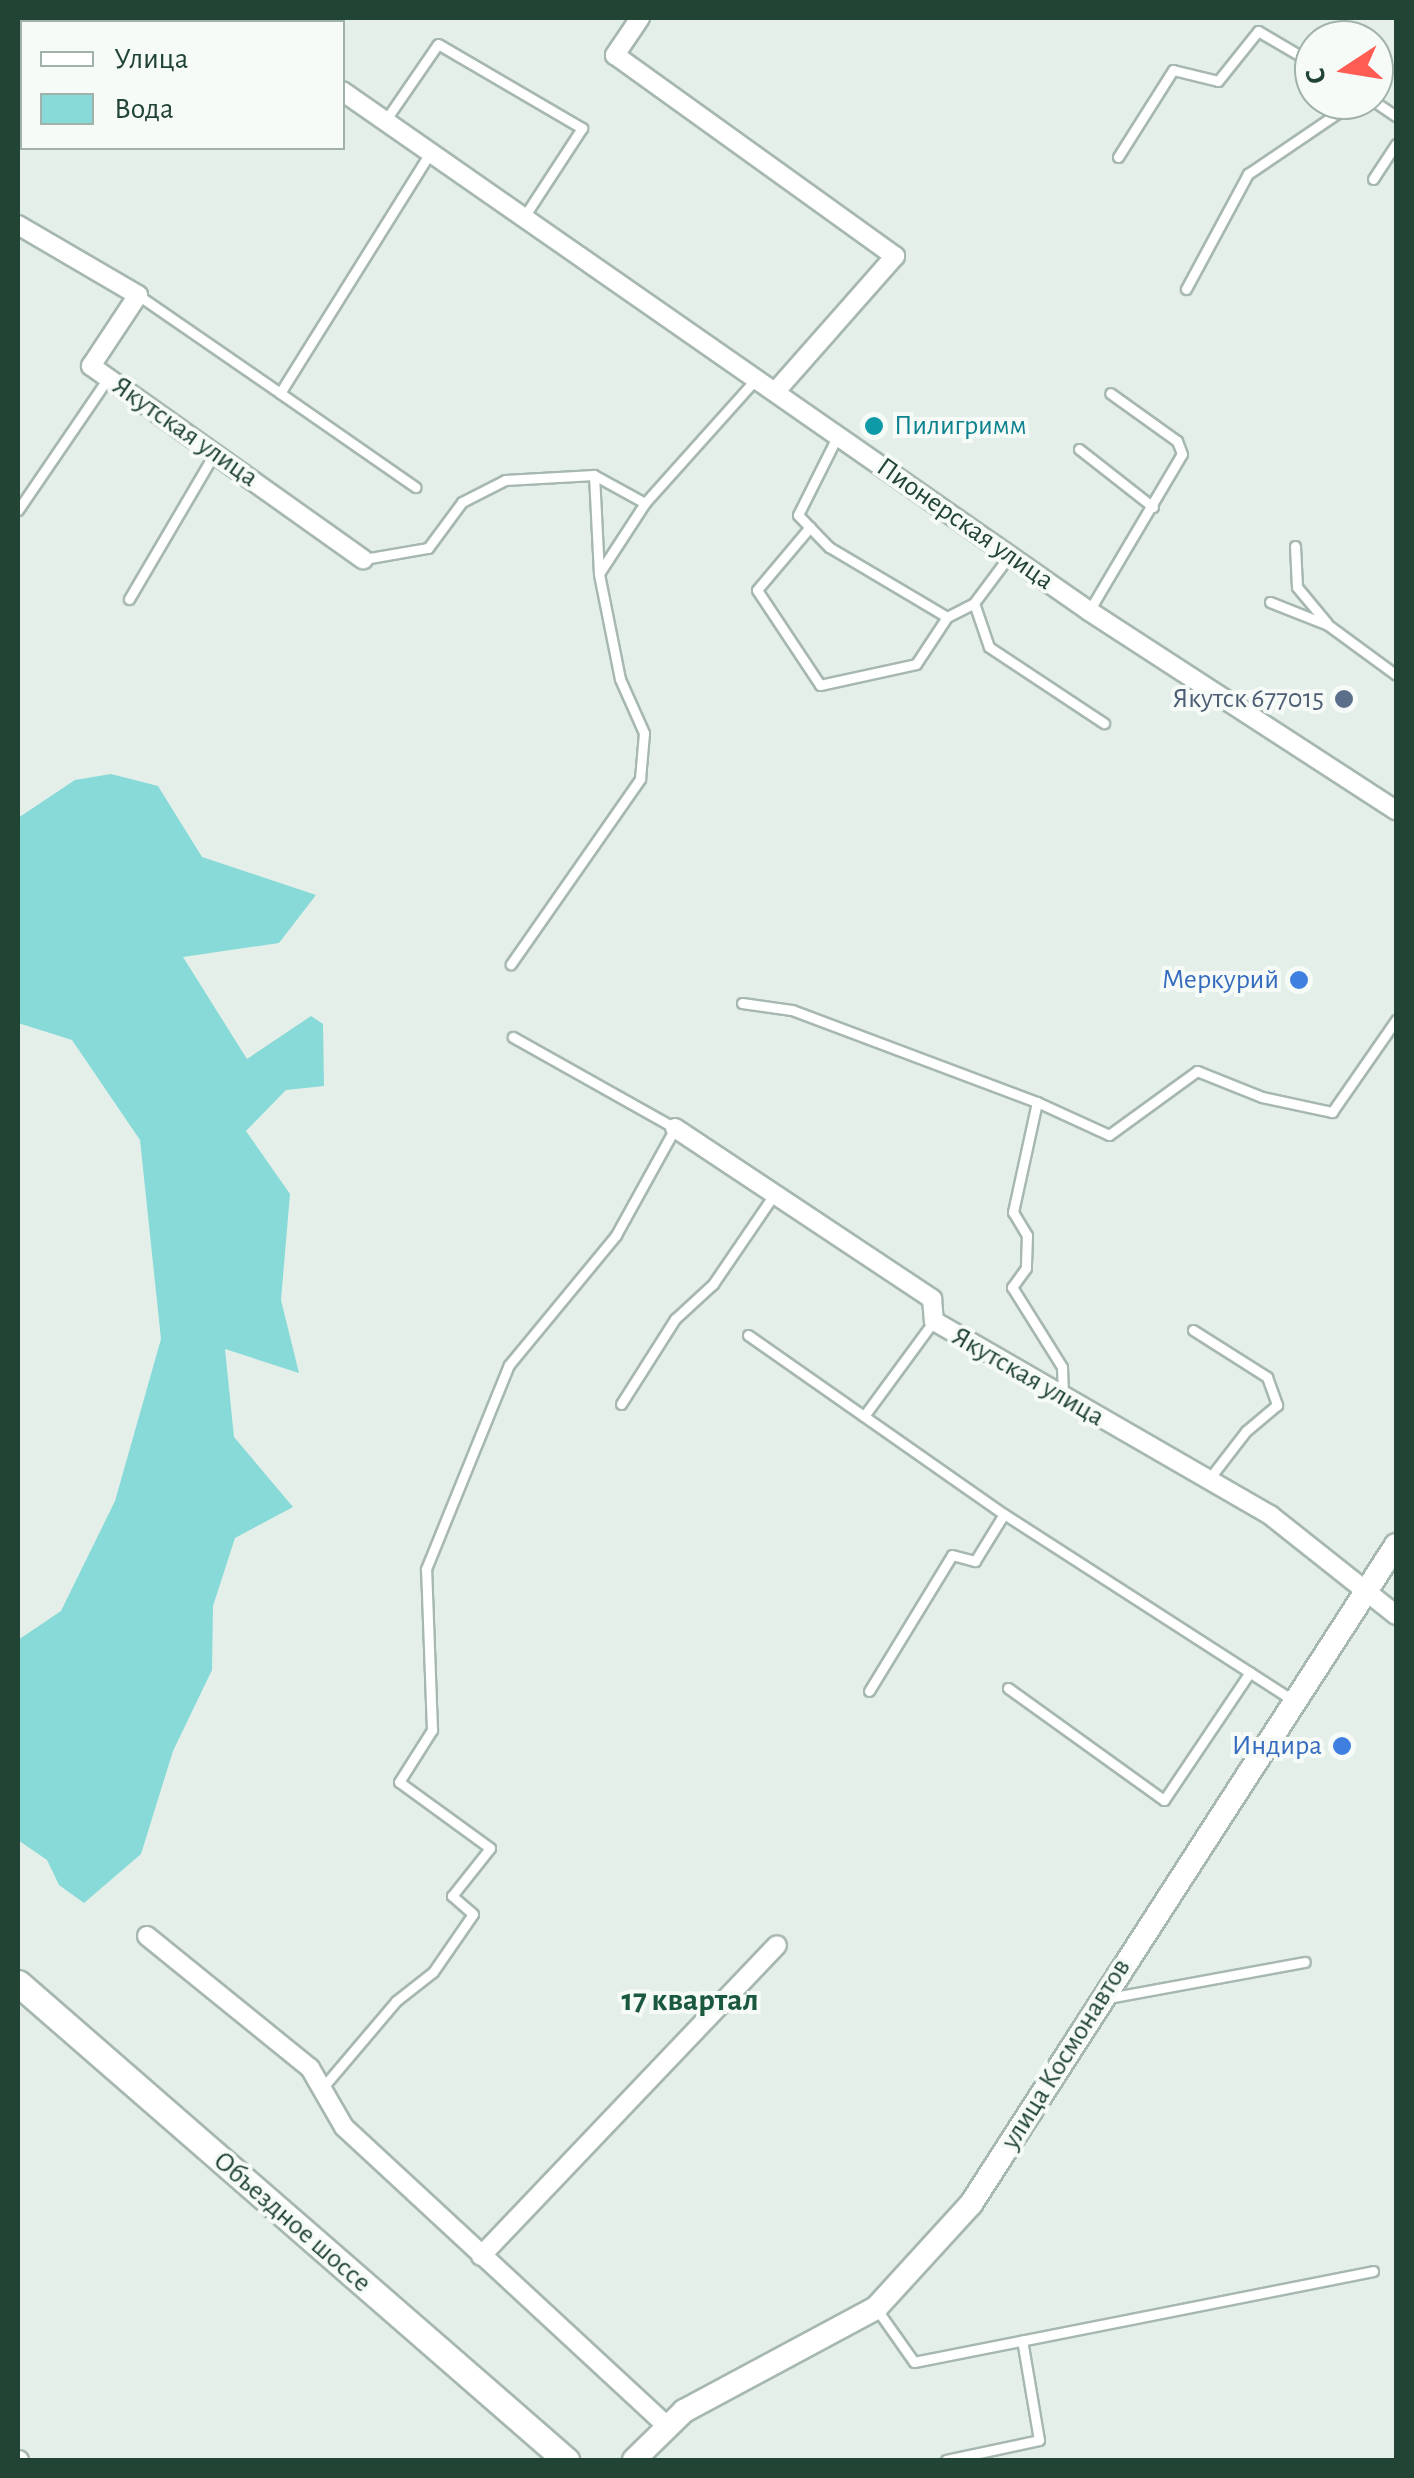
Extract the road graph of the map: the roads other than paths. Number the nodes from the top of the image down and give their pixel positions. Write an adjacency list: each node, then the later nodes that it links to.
1 (640, 18): 16 (street)
2 (1294, 52): 8 (lane)
3 (345, 93): 5 (street, Пионерская улица)
4 (1328, 120): 12 (lane)
5 (385, 121): 7 (street, Пионерская улица); 10 (lane)
6 (1396, 144): 9 (lane)
7 (430, 153): 10 (street, Пионерская улица); 18 (lane)
8 (1118, 157)
9 (1374, 178)
10 (524, 218): 14 (street, Пионерская улица)
11 (18, 226): 13 (street)
12 (1186, 289)
13 (138, 295): 15 (street, Якутская улица); 18 (lane)
14 (758, 376): 16 (street, Пионерская улица); 24 (lane)
15 (108, 378): 21 (street, Якутская улица); 26 (lane)
16 (777, 390): 19 (street, Пионерская улица)
17 (1110, 392): 25 (lane)
18 (280, 393): 23 (lane)
19 (838, 434): 27 (lane); 29 (street, Пионерская улица)
20 (1079, 449): 25 (lane)
21 (214, 454): 30 (street, Якутская улица); 32 (lane)
22 (594, 475): 24 (lane); 30 (lane); 31 (lane)
23 (416, 488)
24 (645, 504): 31 (lane)
25 (1153, 507): 35 (lane)
26 (18, 510)
27 (810, 527): 36 (lane); 36 (lane)
28 (1295, 546): 37 (lane)
29 (1008, 556): 34 (lane); 35 (street, Пионерская улица)
30 (362, 559)
31 (599, 574): 41 (lane)
32 (129, 599)
33 (1270, 602): 37 (lane)
34 (974, 604): 36 (lane); 39 (lane)
35 (1089, 611): 40 (street, Пионерская улица)
36 (947, 618)
37 (1328, 625): 38 (lane)
38 (1396, 675)
39 (1104, 722)
40 (1396, 810)
41 (512, 964)
42 (742, 1003): 45 (lane)
43 (1396, 1020): 45 (lane)
44 (514, 1037): 46 (lane)
45 (1037, 1102): 51 (lane)
46 (675, 1128): 47 (street, Якутская улица); 68 (lane)
47 (773, 1196): 48 (street, Якутская улица); 52 (lane)
48 (934, 1321): 51 (street, Якутская улица); 53 (lane)
49 (1193, 1330): 54 (lane)
50 (748, 1335): 53 (lane)
51 (1063, 1396): 54 (street, Якутская улица)
52 (621, 1404)
53 (864, 1416): 55 (lane)
54 (1208, 1481): 57 (street, Якутская улица)
55 (1004, 1514): 59 (lane); 61 (lane)
56 (1396, 1545): 57 (street, улица Космонавтов)
57 (1364, 1594): 58 (street, Якутская улица); 62 (street, улица Космонавтов)
58 (1396, 1615)
59 (1250, 1672): 60 (lane); 62 (lane)
60 (1008, 1688)
61 (870, 1691)
62 (1292, 1700): 67 (street, улица Космонавтов)
63 (147, 1936): 68 (street)
64 (777, 1946): 69 (street)
65 (1306, 1962): 67 (lane)
66 (18, 1983): 74 (main road, Объездное шоссе)
67 (1100, 2000): 71 (street, улица Космонавтов)
68 (324, 2086): 69 (street)
69 (480, 2256): 73 (street)
70 (1374, 2271): 72 (lane)
71 (876, 2308): 72 (lane); 73 (street, улица Космонавтов)
72 (1022, 2340): 76 (lane)
73 (668, 2427): 75 (street, улица Космонавтов)
74 (566, 2460)
75 (634, 2460)
76 (946, 2460)

